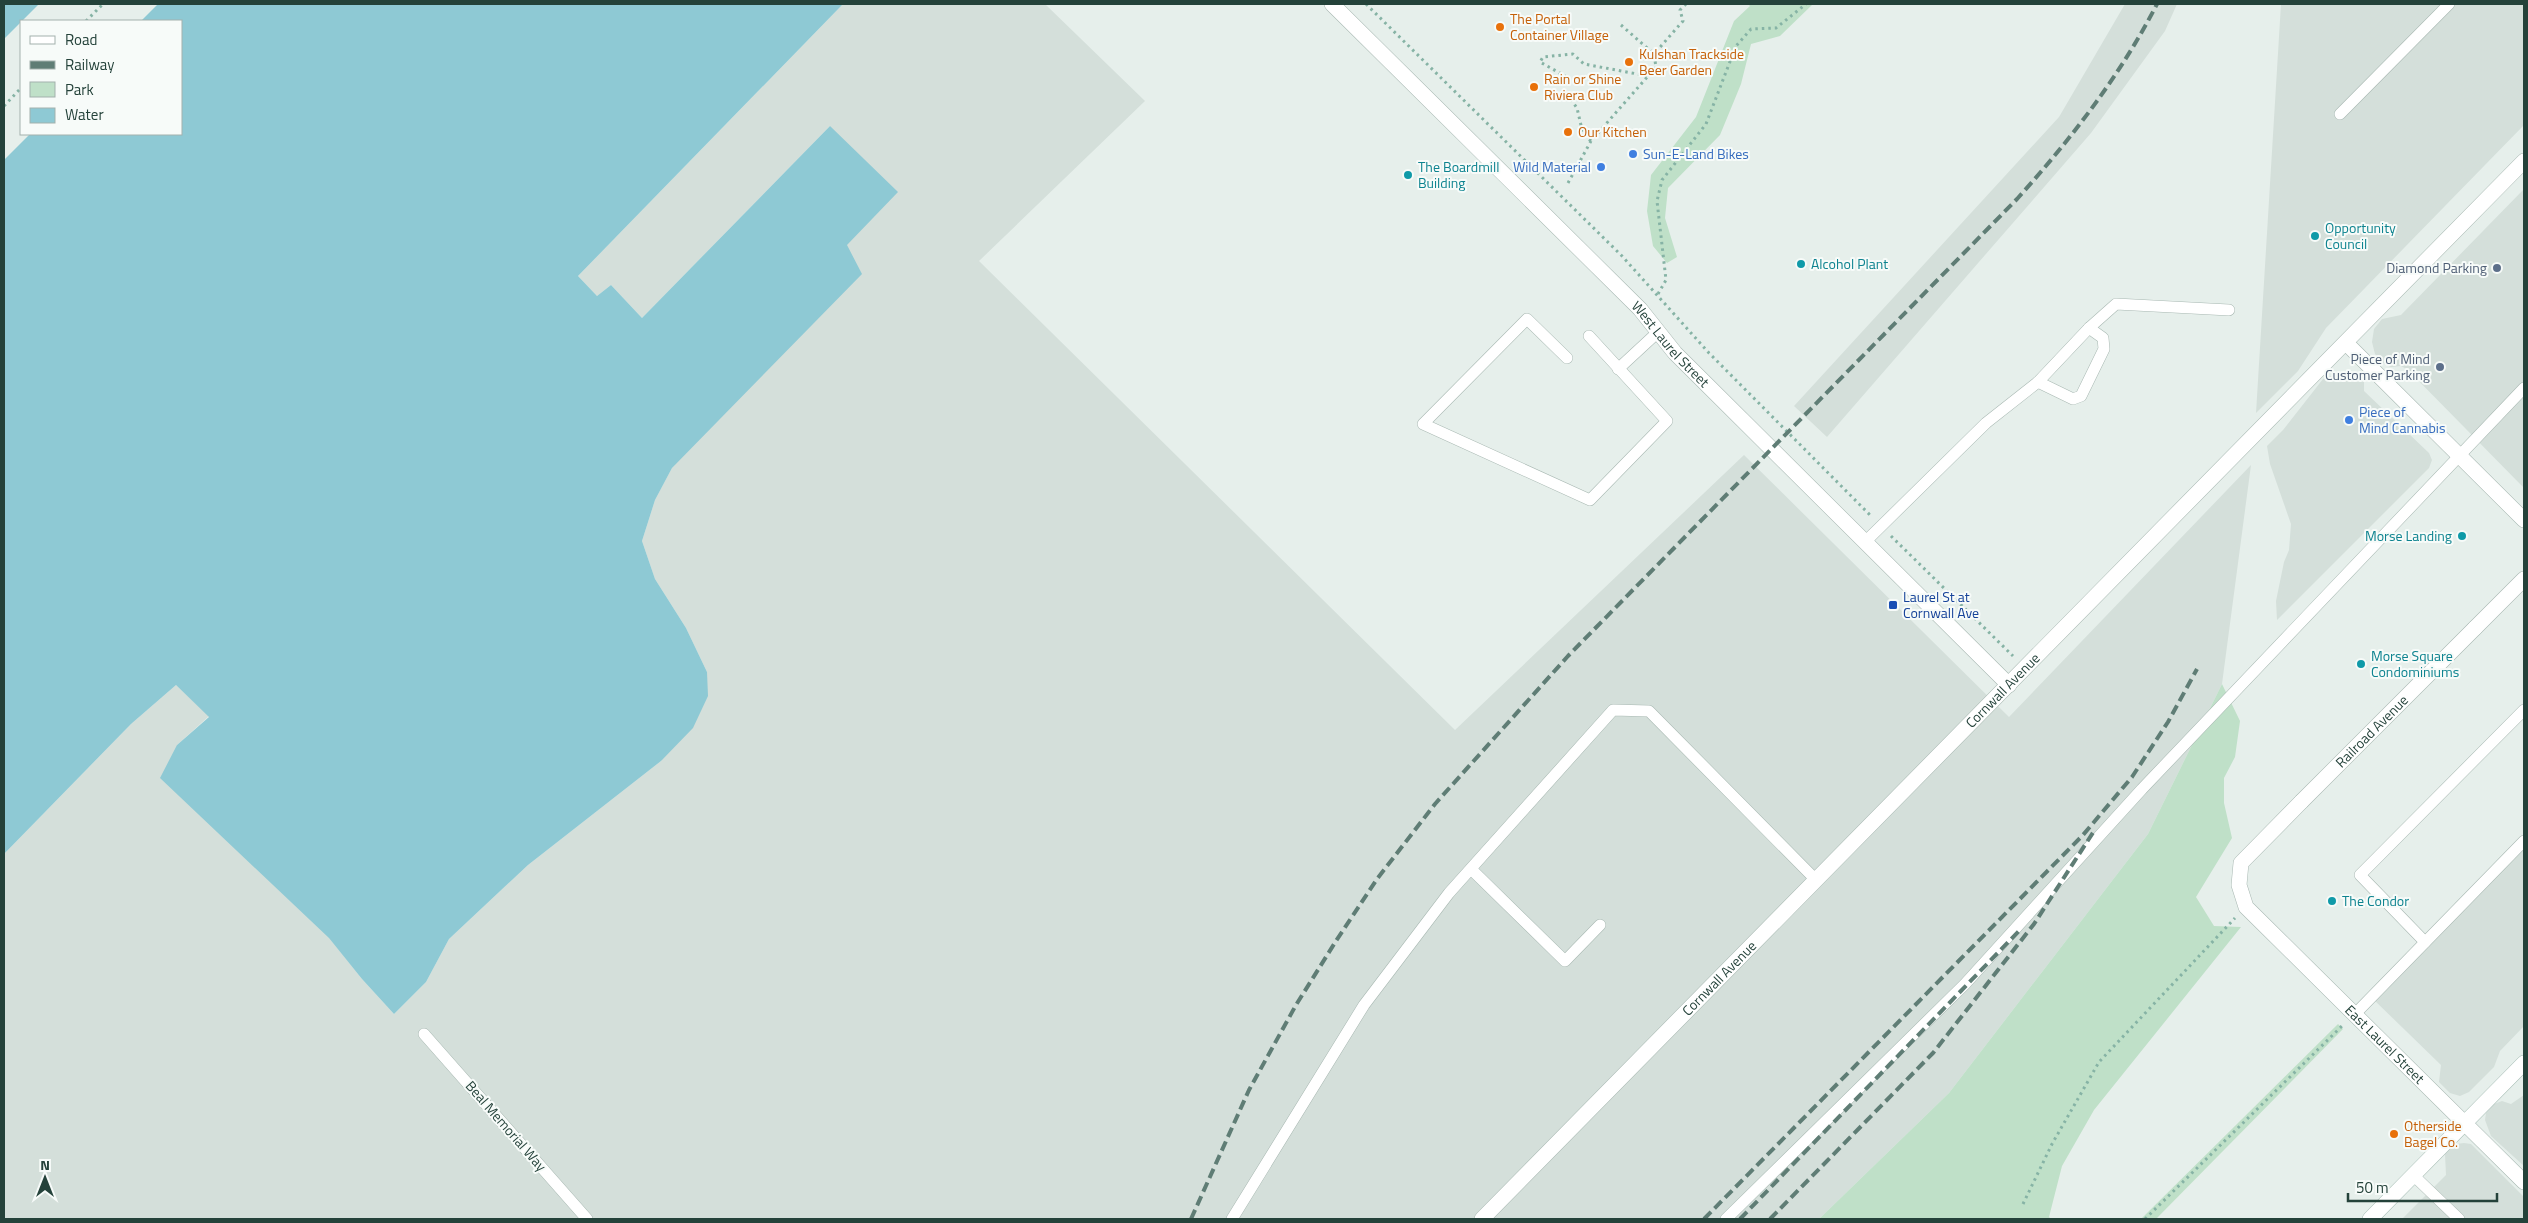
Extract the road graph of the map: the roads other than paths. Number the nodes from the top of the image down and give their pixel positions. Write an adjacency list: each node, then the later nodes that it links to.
1 (1332, 4): 7 (street, West Laurel Street)
2 (2449, 4): 3 (lane)
3 (2340, 114)
4 (2524, 161): 9 (street, Cornwall Avenue)
5 (2229, 310): 6 (lane)
6 (2089, 328): 12 (lane); 12 (lane)
7 (1658, 332): 11 (lane); 16 (street, West Laurel Street)
8 (1589, 336): 11 (lane)
9 (2346, 343): 14 (street); 18 (street, Cornwall Avenue)
10 (1567, 358): 11 (lane)
11 (1618, 369)
12 (2038, 382): 16 (lane)
13 (2524, 388): 14 (lane)
14 (2459, 454): 15 (street); 35 (lane)
15 (2524, 520)
16 (1865, 542): 18 (street, West Laurel Street)
17 (2524, 579): 23 (street, Railroad Avenue)
18 (2009, 685): 22 (street, Cornwall Avenue)
19 (2524, 710): 25 (lane)
20 (2524, 840): 25 (lane)
21 (1471, 869): 22 (lane); 24 (lane); 33 (lane)
22 (1816, 880): 34 (street, Cornwall Avenue)
23 (2246, 907): 26 (street, East Laurel Street)
24 (1600, 925)
25 (2425, 942): 26 (lane)
26 (2354, 1014): 29 (street, East Laurel Street)
27 (424, 1034): 32 (lane, Beal Memorial Way)
28 (2524, 1063): 29 (street)
29 (2465, 1123): 30 (street); 31 (street, East Laurel Street)
30 (2413, 1175): 36 (street); 37 (lane)
31 (2524, 1182)
32 (587, 1219)
33 (1232, 1219)
34 (1482, 1219)
35 (1726, 1219)
36 (2370, 1219)
37 (2459, 1219)

